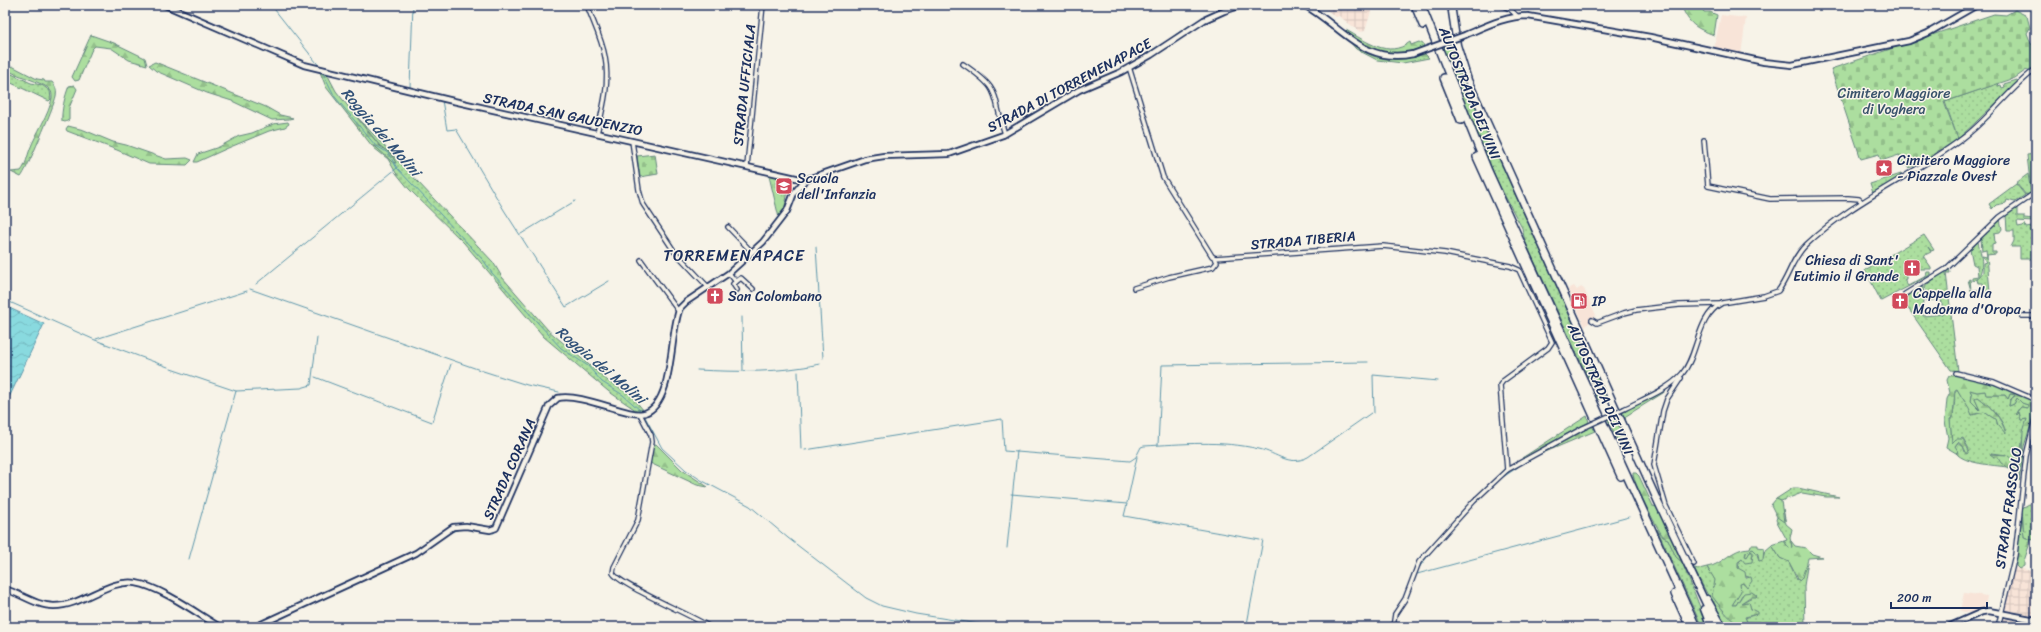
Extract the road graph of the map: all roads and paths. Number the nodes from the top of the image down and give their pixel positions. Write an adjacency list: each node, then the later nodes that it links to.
1 (165, 5): 15 (street, STRADA SAN GAUDENZIO)
2 (587, 5): 15 (street)
3 (763, 5): 19 (street, STRADA UFFICIALA)
4 (1242, 5): 13 (street, STRADA DI TORREMENAPACE)
5 (1304, 5): 11 (street, bridge)
6 (1415, 5): 55 (highway, AUTOSTRADA DEI VINI)
7 (1421, 5): 56 (highway, AUTOSTRADA DEI VINI)
8 (1451, 5): 48 (highway)
9 (1501, 5): 11 (street)
10 (1974, 6): 11 (street)
11 (1517, 16)
12 (963, 64): 16 (street)
13 (1129, 67): 16 (street, STRADA DI TORREMENAPACE); 26 (street)
14 (2036, 69): 22 (street)
15 (597, 133): 18 (street, STRADA SAN GAUDENZIO)
16 (1005, 134): 20 (street, STRADA DI TORREMENAPACE)
17 (1704, 140): 22 (street)
18 (632, 141): 19 (street, STRADA SAN GAUDENZIO); 30 (street)
19 (747, 166): 20 (street, STRADA SAN GAUDENZIO)
20 (805, 180): 25 (street)
21 (2035, 192): 23 (street); 34 (street)
22 (1862, 202): 35 (street)
23 (2036, 222)
24 (728, 227): 25 (street)
25 (752, 252): 28 (street)
26 (1215, 258): 31 (street); 45 (street, STRADA TIBERIA)
27 (642, 260): 36 (street)
28 (729, 273): 29 (street); 30 (street)
29 (736, 282): 32 (street); 33 (street)
30 (709, 288): 36 (street)
31 (1134, 288)
32 (753, 289)
33 (737, 290)
34 (1906, 294)
35 (1722, 303): 39 (street); 40 (street)
36 (679, 312): 43 (street)
37 (2022, 316): 38 (street)
38 (2036, 316)
39 (1592, 320)
40 (1683, 373): 45 (street, bridge); 46 (street)
41 (1956, 373): 42 (street)
42 (2036, 400)
43 (642, 413): 52 (street, STRADA CORANA); 53 (street)
44 (2036, 415): 49 (street, STRADA FRASSOLO)
45 (1507, 470): 54 (street)
46 (1694, 564)
47 (5, 589): 51 (street)
48 (1700, 591): 57 (highway); 58 (highway); 59 (highway)
49 (2001, 613): 50 (street); 60 (street); 61 (street, STRADA FRASSOLO)
50 (2036, 620)
51 (220, 627)
52 (256, 627)
53 (710, 627)
54 (1392, 627)
55 (1690, 627)
56 (1696, 627)
57 (1712, 627)
58 (1716, 627)
59 (1723, 627)
60 (1948, 627)
61 (1998, 627)

